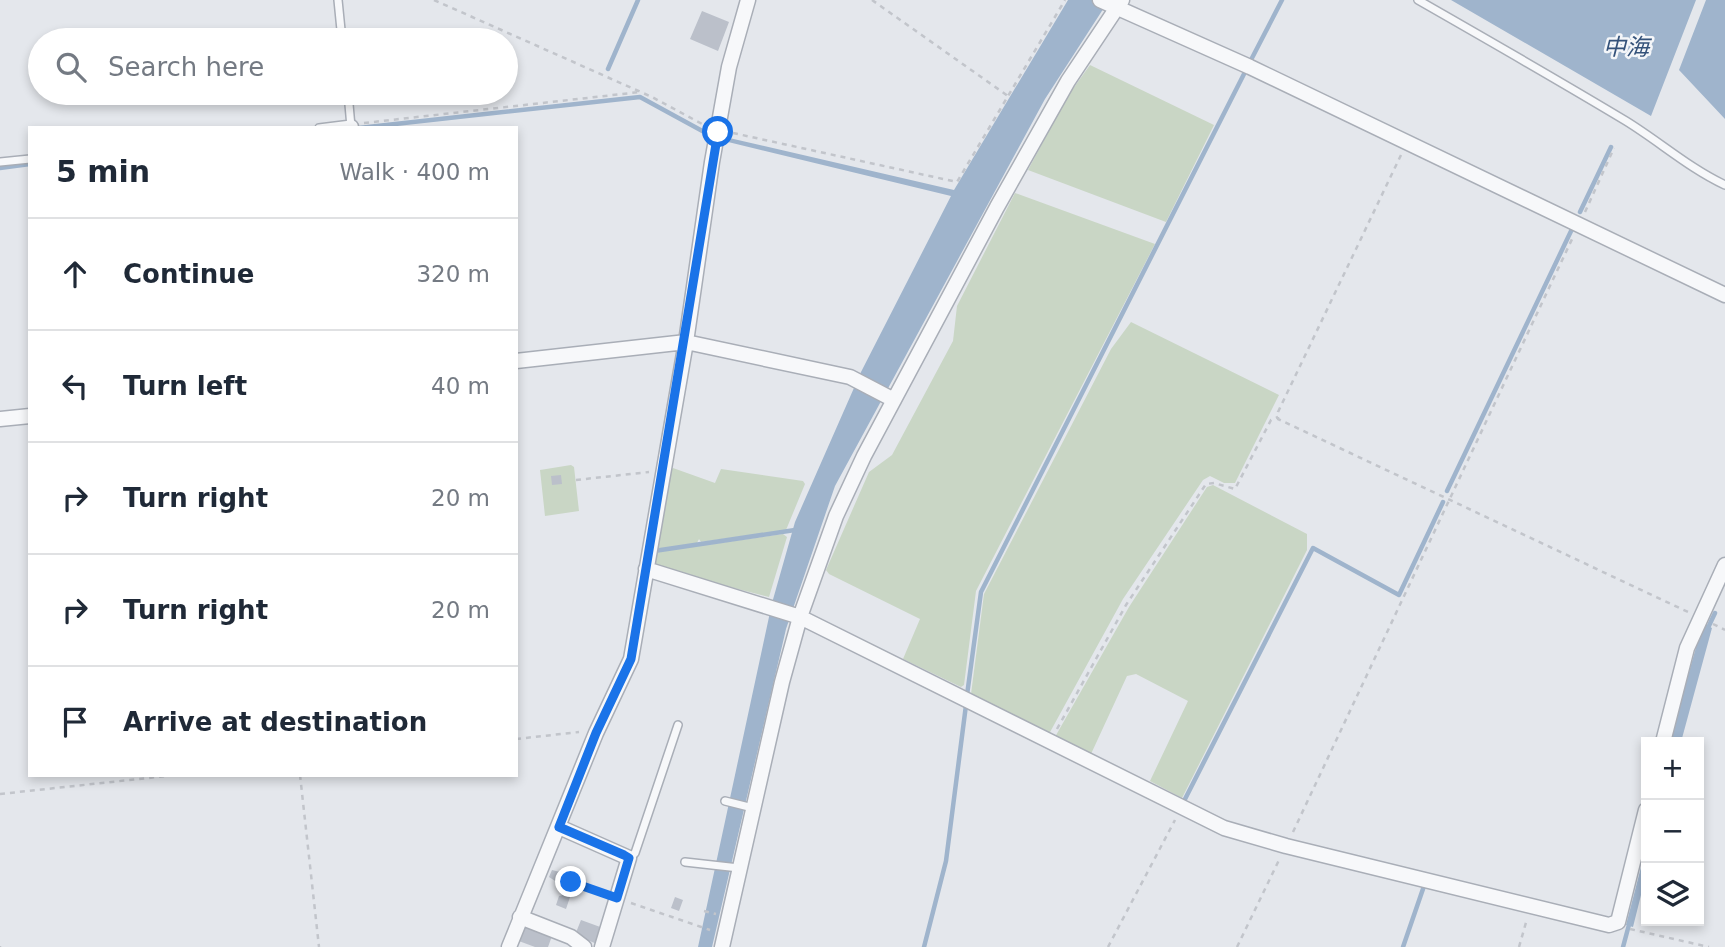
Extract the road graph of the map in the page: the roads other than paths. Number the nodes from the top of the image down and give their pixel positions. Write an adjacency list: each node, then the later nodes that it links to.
1 (338, 0): 5 (lane)
2 (748, 0): 12 (street)
3 (1418, 0): 10 (lane)
4 (1112, 3): 11 (street); 14 (street)
5 (341, 28)
6 (349, 105): 7 (lane)
7 (351, 126)
8 (28, 159): 9 (lane)
9 (0, 162)
10 (1725, 185)
11 (1725, 295)
12 (686, 342): 13 (street); 14 (street); 18 (street)
13 (518, 361)
14 (891, 399): 19 (street)
15 (28, 416): 16 (street)
16 (0, 419)
17 (1725, 565): 21 (street)
18 (646, 569): 19 (street); 24 (street)
19 (797, 615): 23 (street); 25 (street)
20 (678, 725): 26 (lane)
21 (1664, 737)
22 (727, 802): 23 (lane)
23 (750, 807): 28 (street)
24 (559, 827): 26 (street); 29 (street)
25 (1641, 830)
26 (629, 858): 33 (street)
27 (685, 862): 28 (lane)
28 (737, 867): 30 (street)
29 (520, 917): 31 (street); 32 (street)
30 (720, 940)
31 (509, 947)
32 (584, 947)
33 (602, 947)

